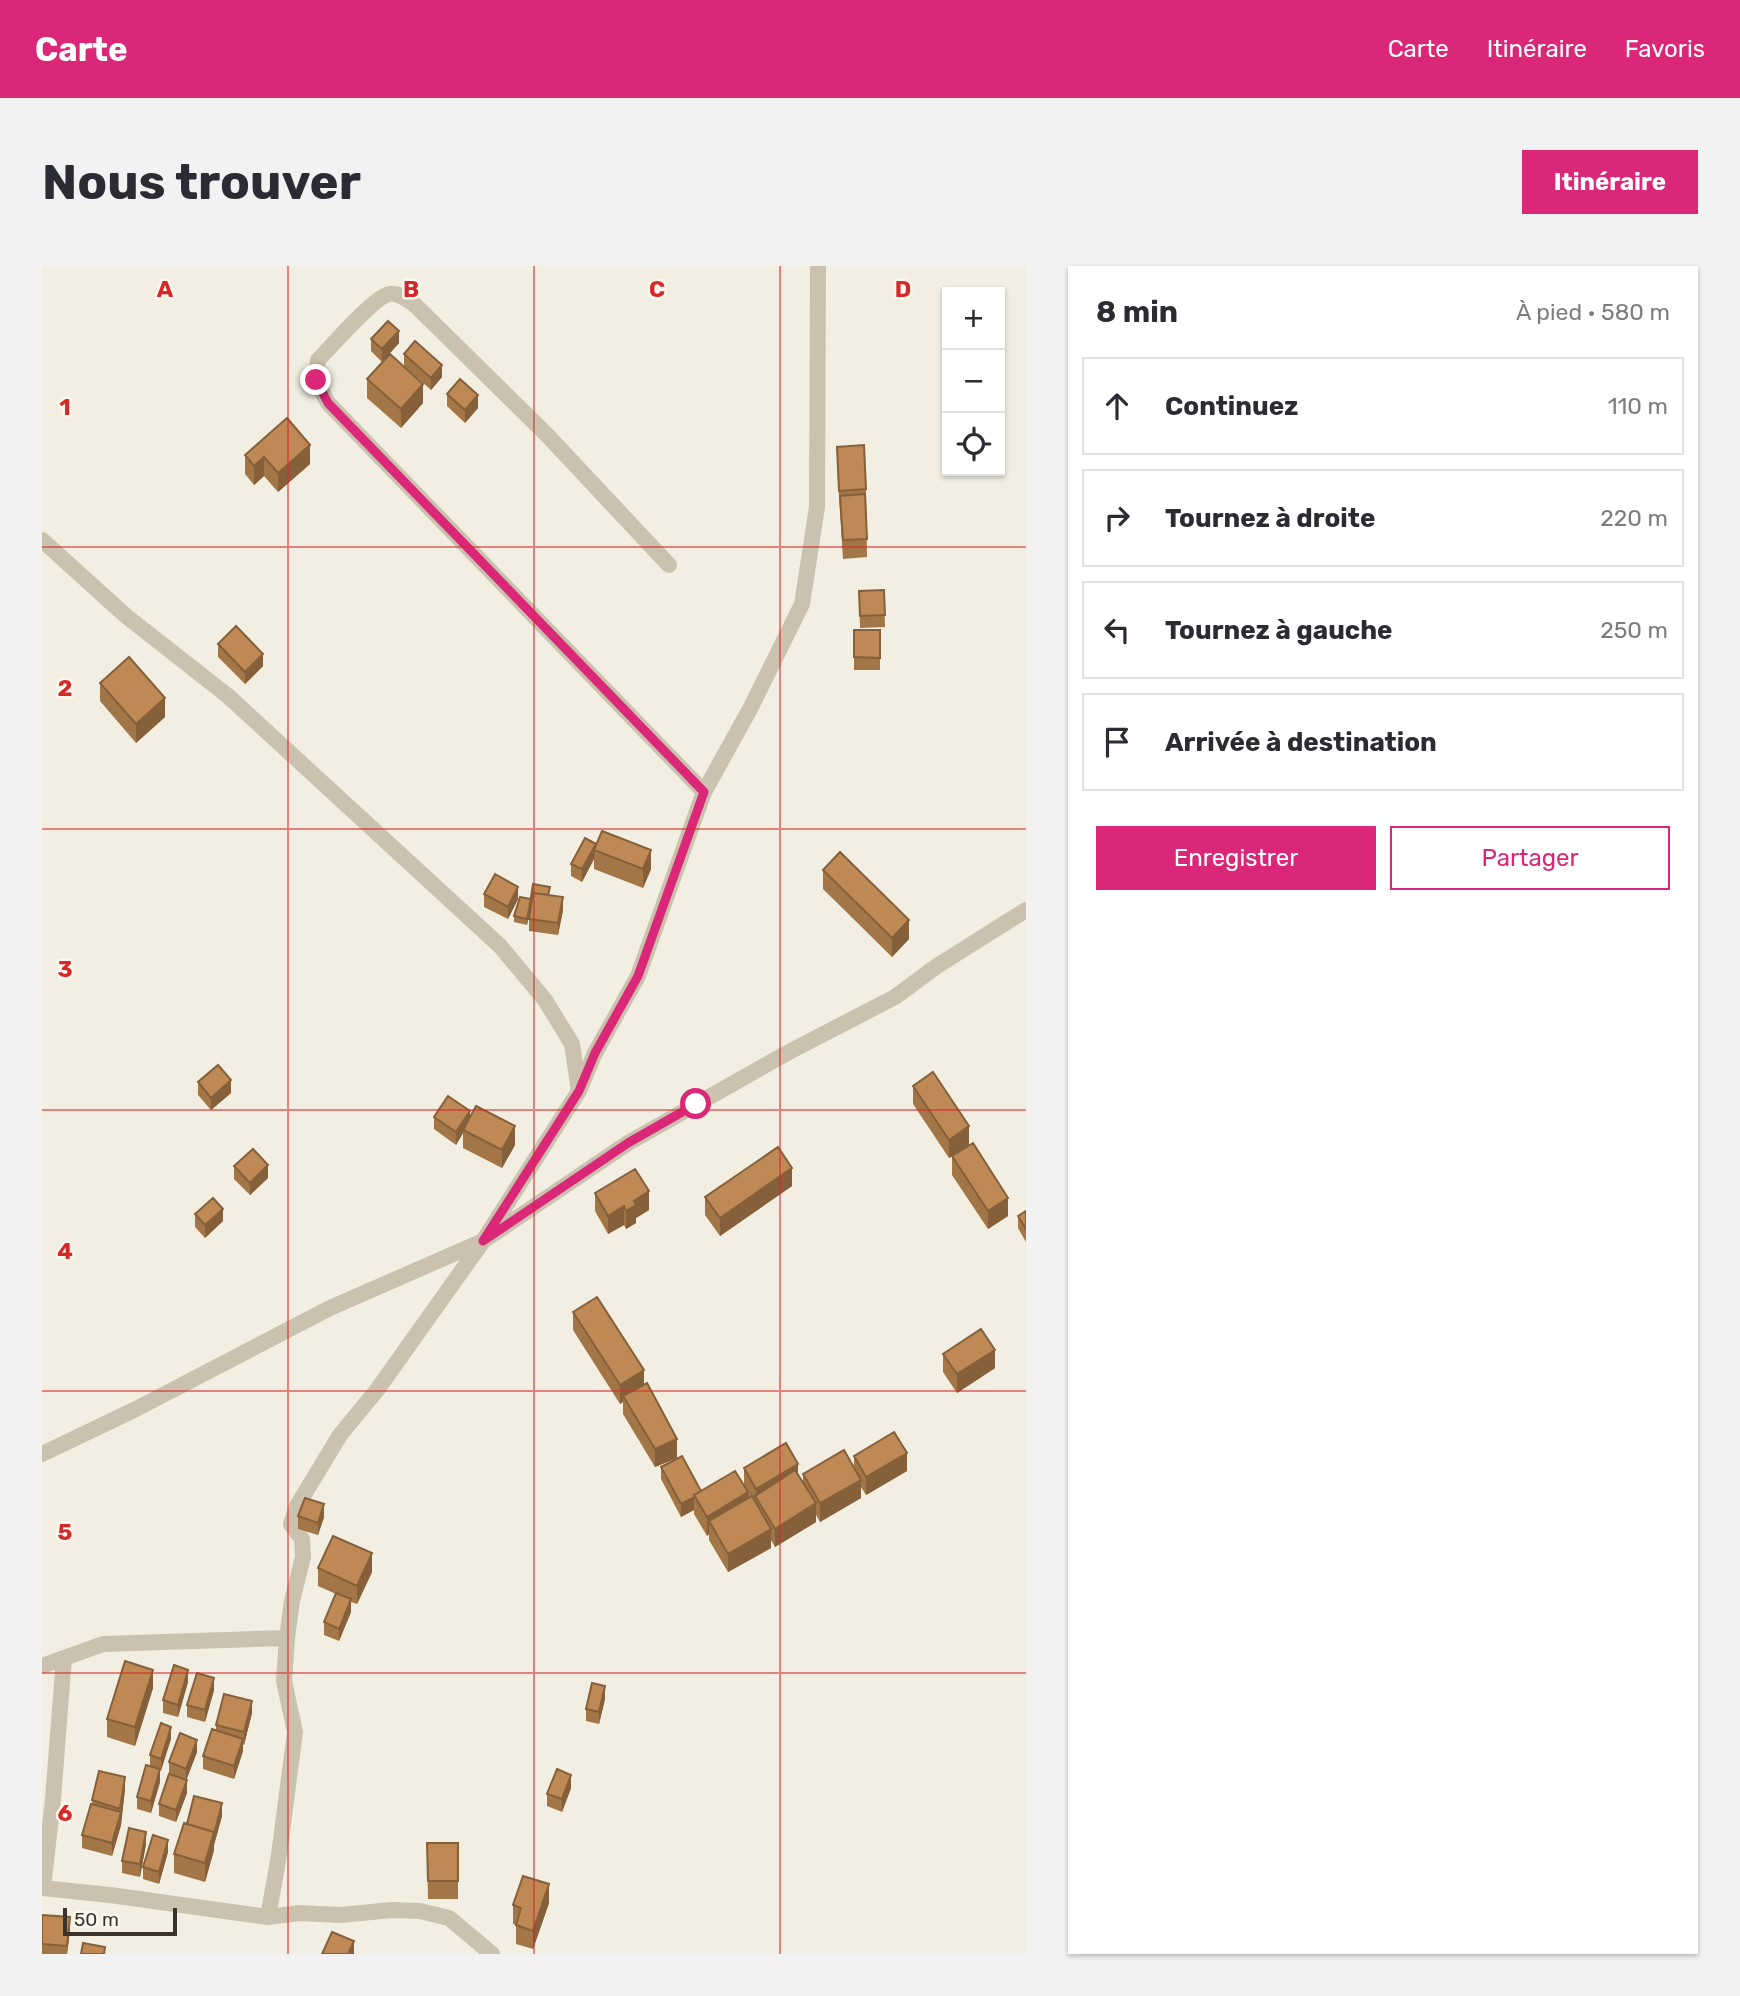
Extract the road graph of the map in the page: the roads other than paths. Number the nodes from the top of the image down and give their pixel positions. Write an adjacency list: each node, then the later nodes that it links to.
1 (818, 266): 4 (street)
2 (42, 540): 6 (street)
3 (669, 565): 4 (street)
4 (704, 792): 7 (street)
5 (1026, 910): 9 (street)
6 (572, 1044): 7 (street); 8 (street)
7 (595, 1053): 8 (street)
8 (579, 1091): 9 (street)
9 (483, 1241): 10 (street); 11 (street)
10 (42, 1454)
11 (287, 1638): 12 (street); 15 (street)
12 (64, 1658): 13 (street); 14 (street)
13 (42, 1666)
14 (43, 1888): 15 (street)
15 (268, 1917): 16 (street)
16 (492, 1954)

